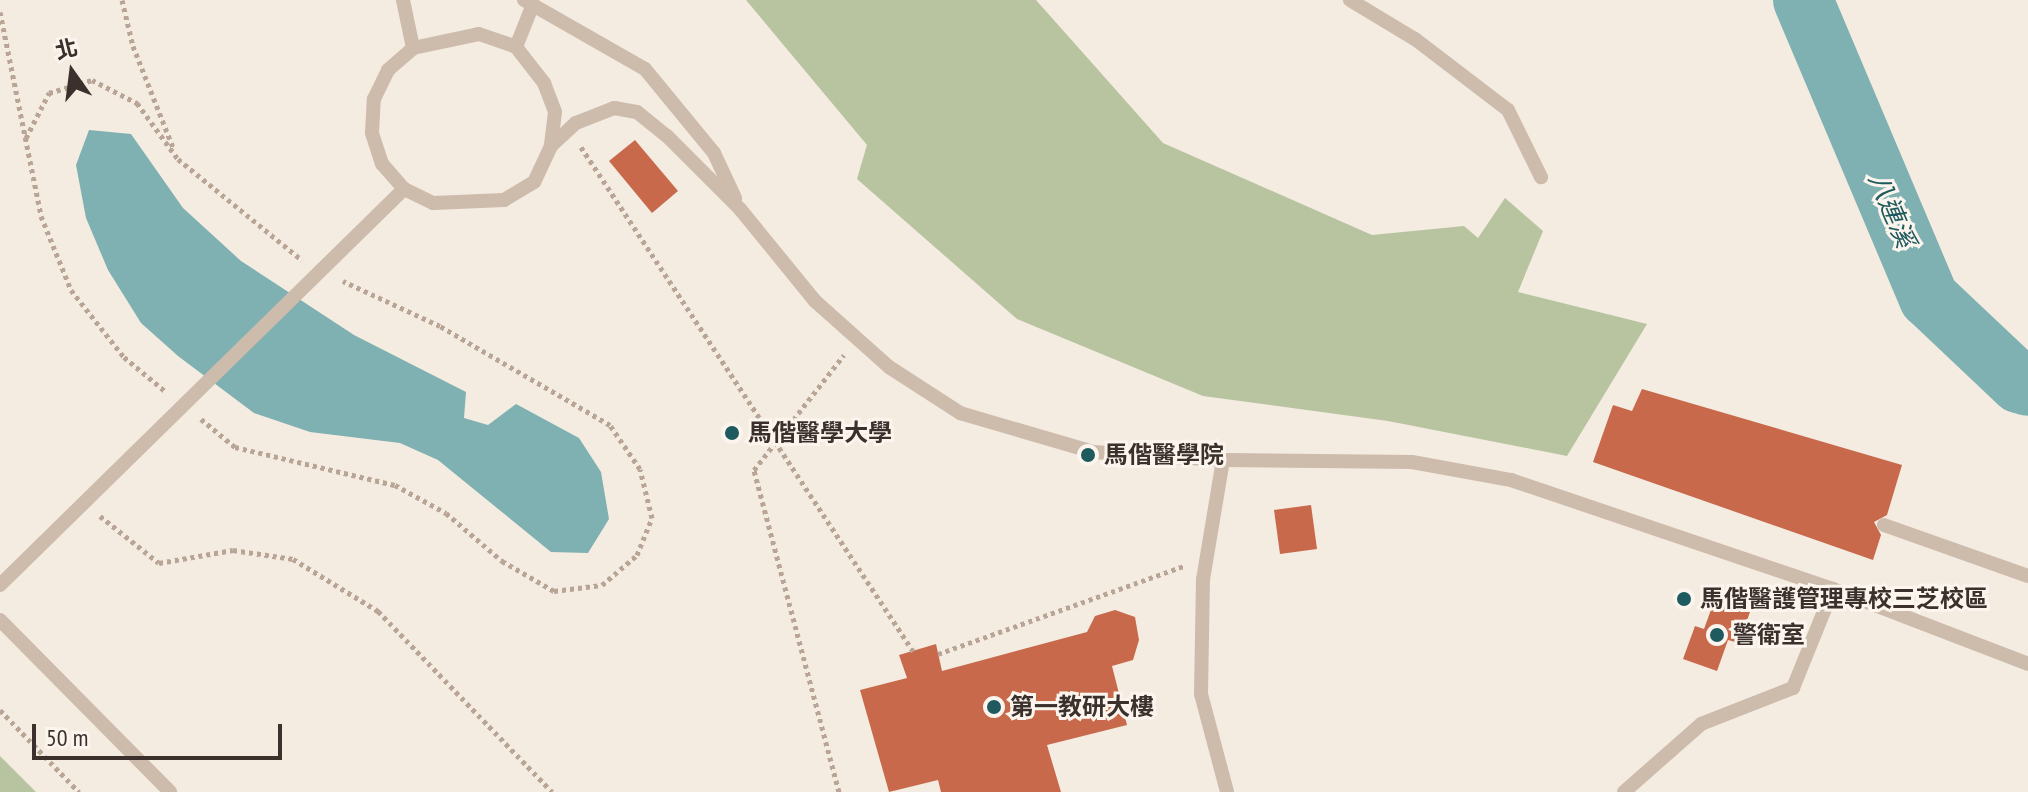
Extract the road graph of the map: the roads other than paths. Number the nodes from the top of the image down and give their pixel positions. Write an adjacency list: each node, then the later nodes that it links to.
1 (403, 0): 5 (lane)
2 (1350, 0): 7 (lane)
3 (528, 2): 4 (lane); 9 (lane)
4 (516, 47): 5 (lane); 6 (lane)
5 (413, 48): 8 (lane)
6 (551, 146): 8 (lane); 9 (lane)
7 (1541, 177)
8 (404, 189): 13 (lane, bridge)
9 (740, 209): 10 (lane)
10 (1223, 460): 14 (lane); 18 (lane)
11 (1884, 525): 12 (lane)
12 (2028, 576)
13 (0, 585)
14 (1833, 589): 16 (lane); 19 (lane)
15 (0, 620): 17 (lane)
16 (2028, 664)
17 (170, 792)
18 (1227, 792)
19 (1624, 792)

